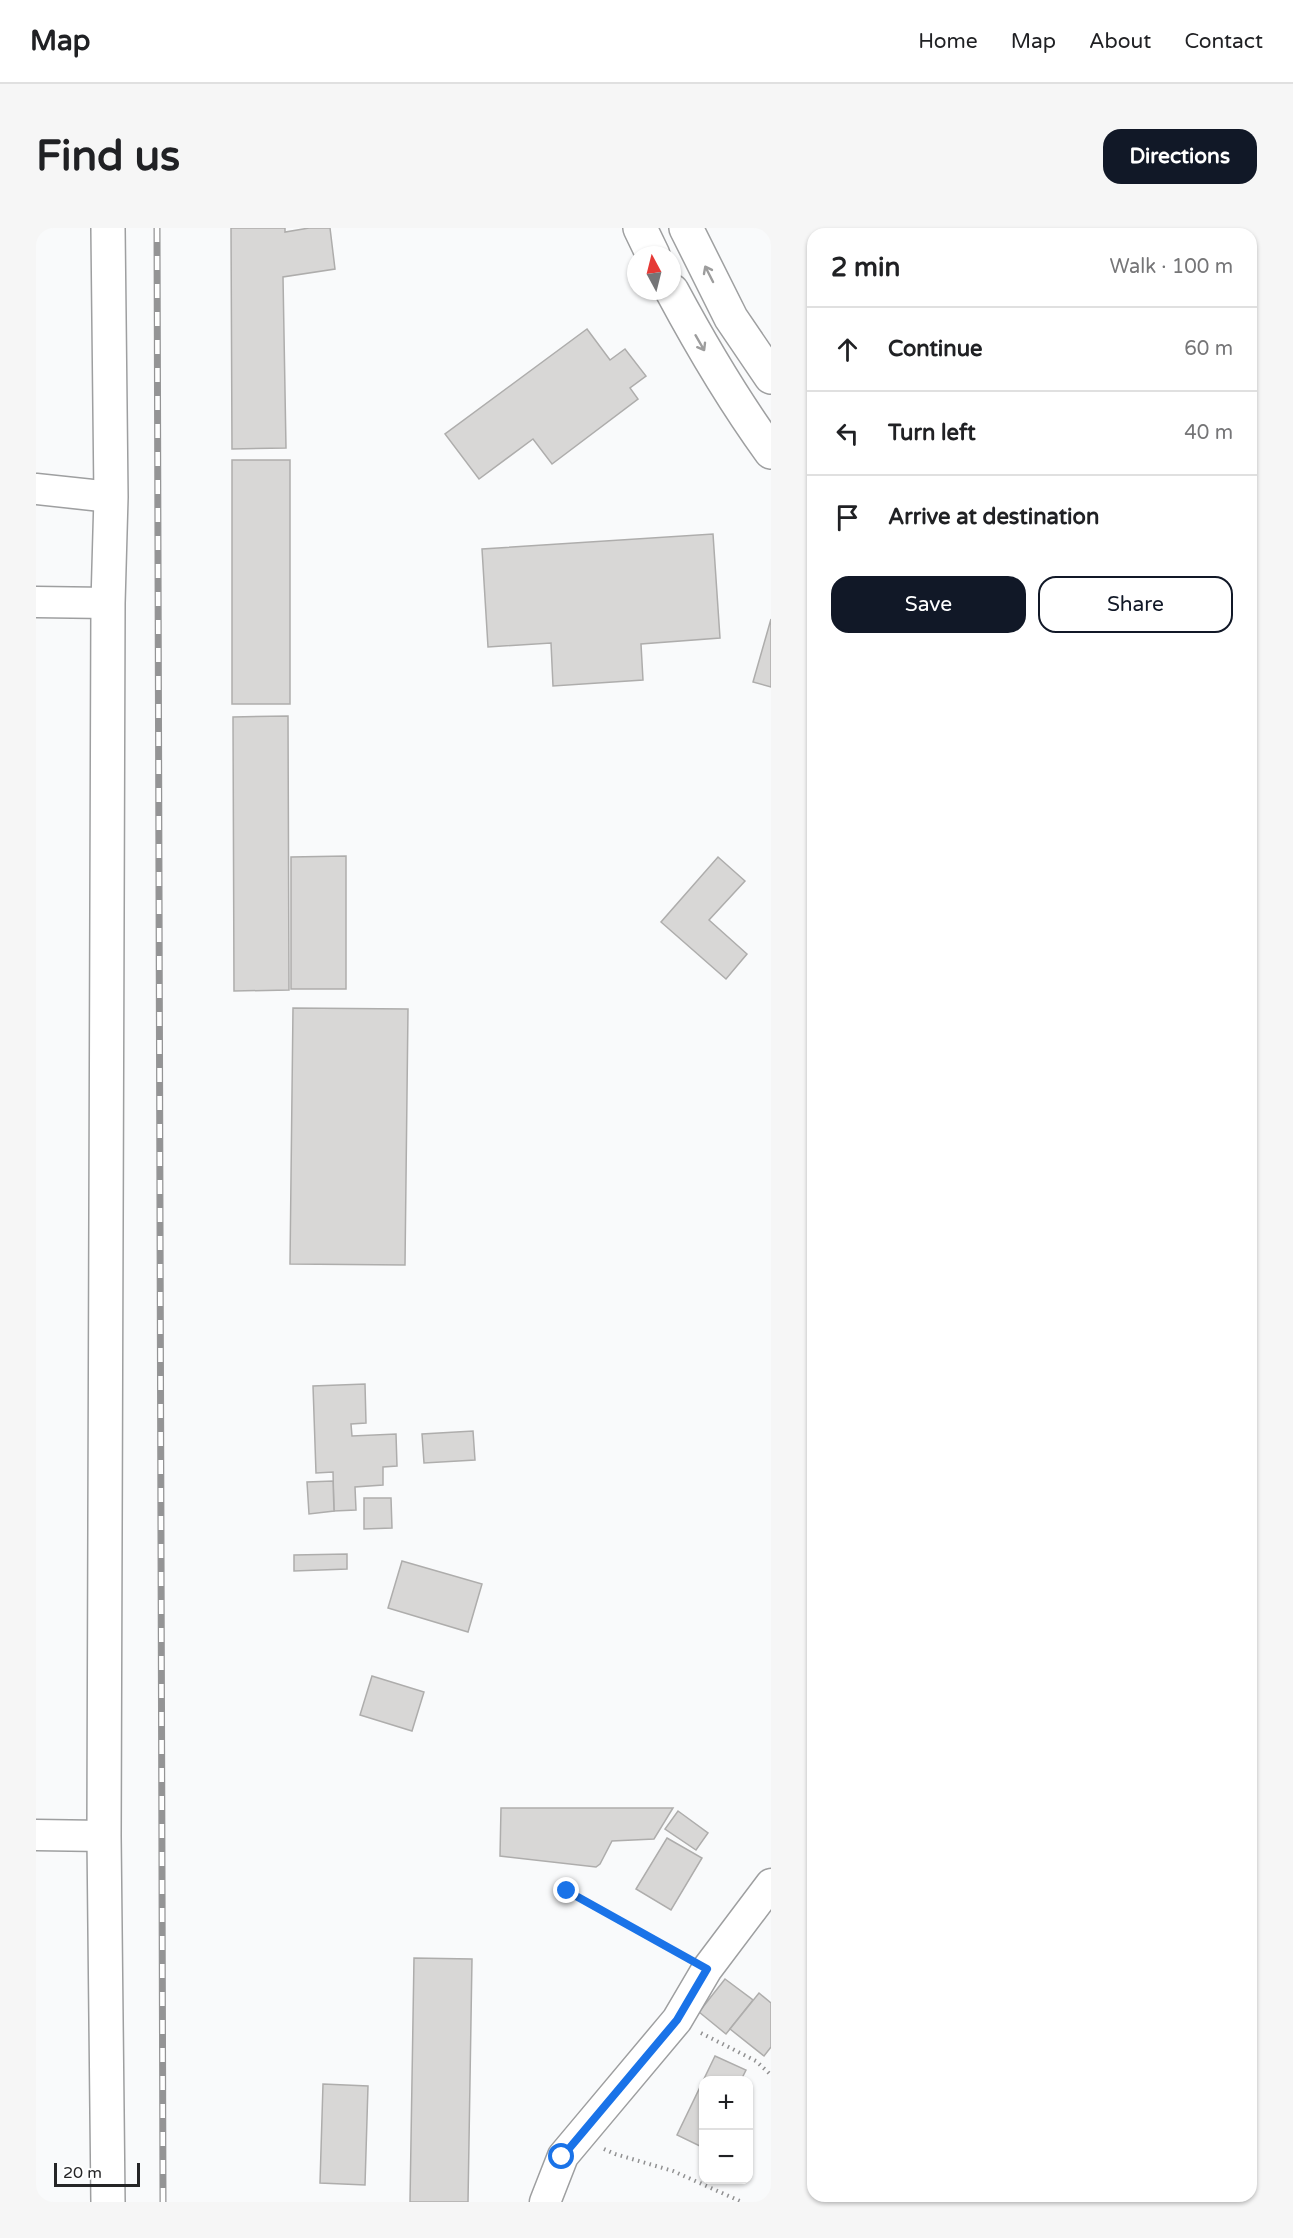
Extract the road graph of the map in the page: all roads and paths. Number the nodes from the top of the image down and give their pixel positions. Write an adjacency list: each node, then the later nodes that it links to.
1 (108, 228): 7 (main road)
2 (686, 228): 4 (main road, one-way to 2)
3 (677, 300): 5 (main road, one-way to 5)
4 (771, 378)
5 (771, 452)
6 (36, 489): 7 (street)
7 (111, 497): 9 (main road)
8 (36, 602): 9 (street)
9 (108, 603): 11 (main road)
10 (36, 1835): 11 (street)
11 (104, 1836): 18 (main road)
12 (771, 1884): 14 (street)
13 (567, 1891): 14 (path)
14 (707, 1969): 15 (street)
15 (677, 2020): 16 (path); 17 (street)
16 (771, 2075)
17 (580, 2137): 19 (street); 20 (path)
18 (108, 2202)
19 (545, 2202)
20 (742, 2202)

